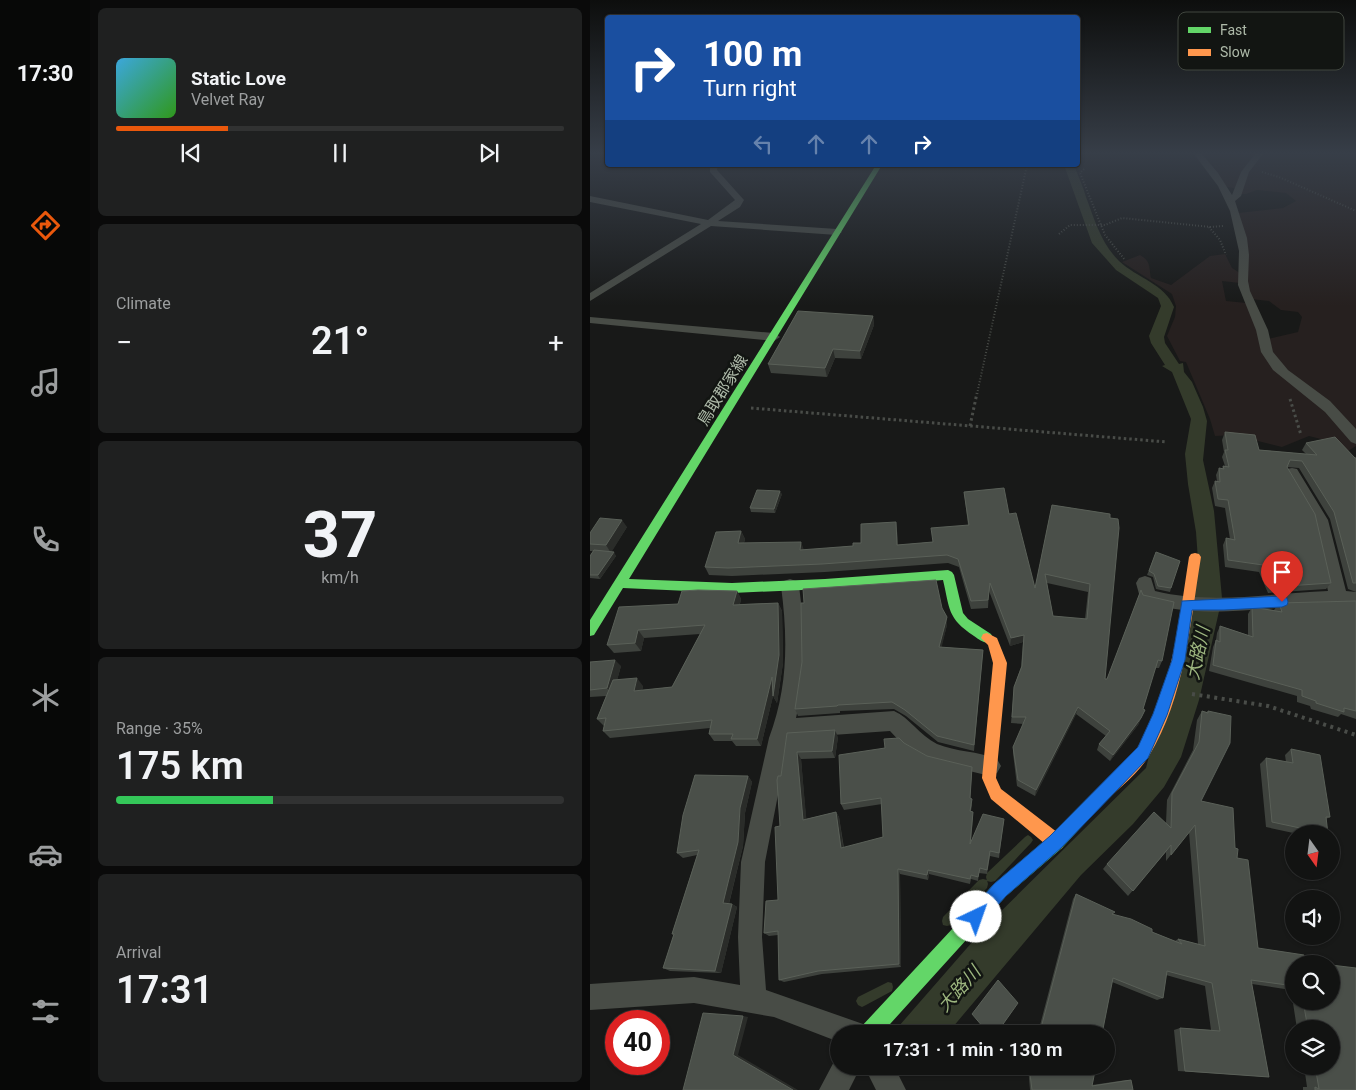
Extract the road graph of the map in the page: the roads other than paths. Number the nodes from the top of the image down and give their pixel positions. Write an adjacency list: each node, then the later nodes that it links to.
1 (620, 205): 5 (street)
2 (737, 205): 5 (street)
3 (854, 205): 6 (main road, 鳥取郡家線)
4 (1232, 205): 10 (street)
5 (711, 223): 6 (street); 7 (street)
6 (837, 232): 9 (main road, 鳥取郡家線)
7 (590, 298)
8 (590, 320): 9 (street)
9 (774, 337): 13 (main road, 鳥取郡家線)
10 (1356, 439)
11 (1292, 472): 16 (street)
12 (1195, 557): 17 (main road)
13 (620, 583): 15 (main road); 18 (main road, 鳥取郡家線)
14 (1145, 583): 17 (street)
15 (790, 586): 19 (street); 20 (main road)
16 (1347, 599): 17 (street)
17 (1187, 605): 21 (main road)
18 (590, 631)
19 (783, 729): 20 (street); 23 (street)
20 (990, 766): 21 (main road)
21 (1056, 842): 25 (main road)
22 (590, 997): 23 (street)
23 (754, 1001): 24 (street)
24 (830, 1025)
25 (876, 1025)
26 (842, 1075): 28 (street)
27 (883, 1075): 29 (street)
28 (833, 1090)
29 (892, 1090)

